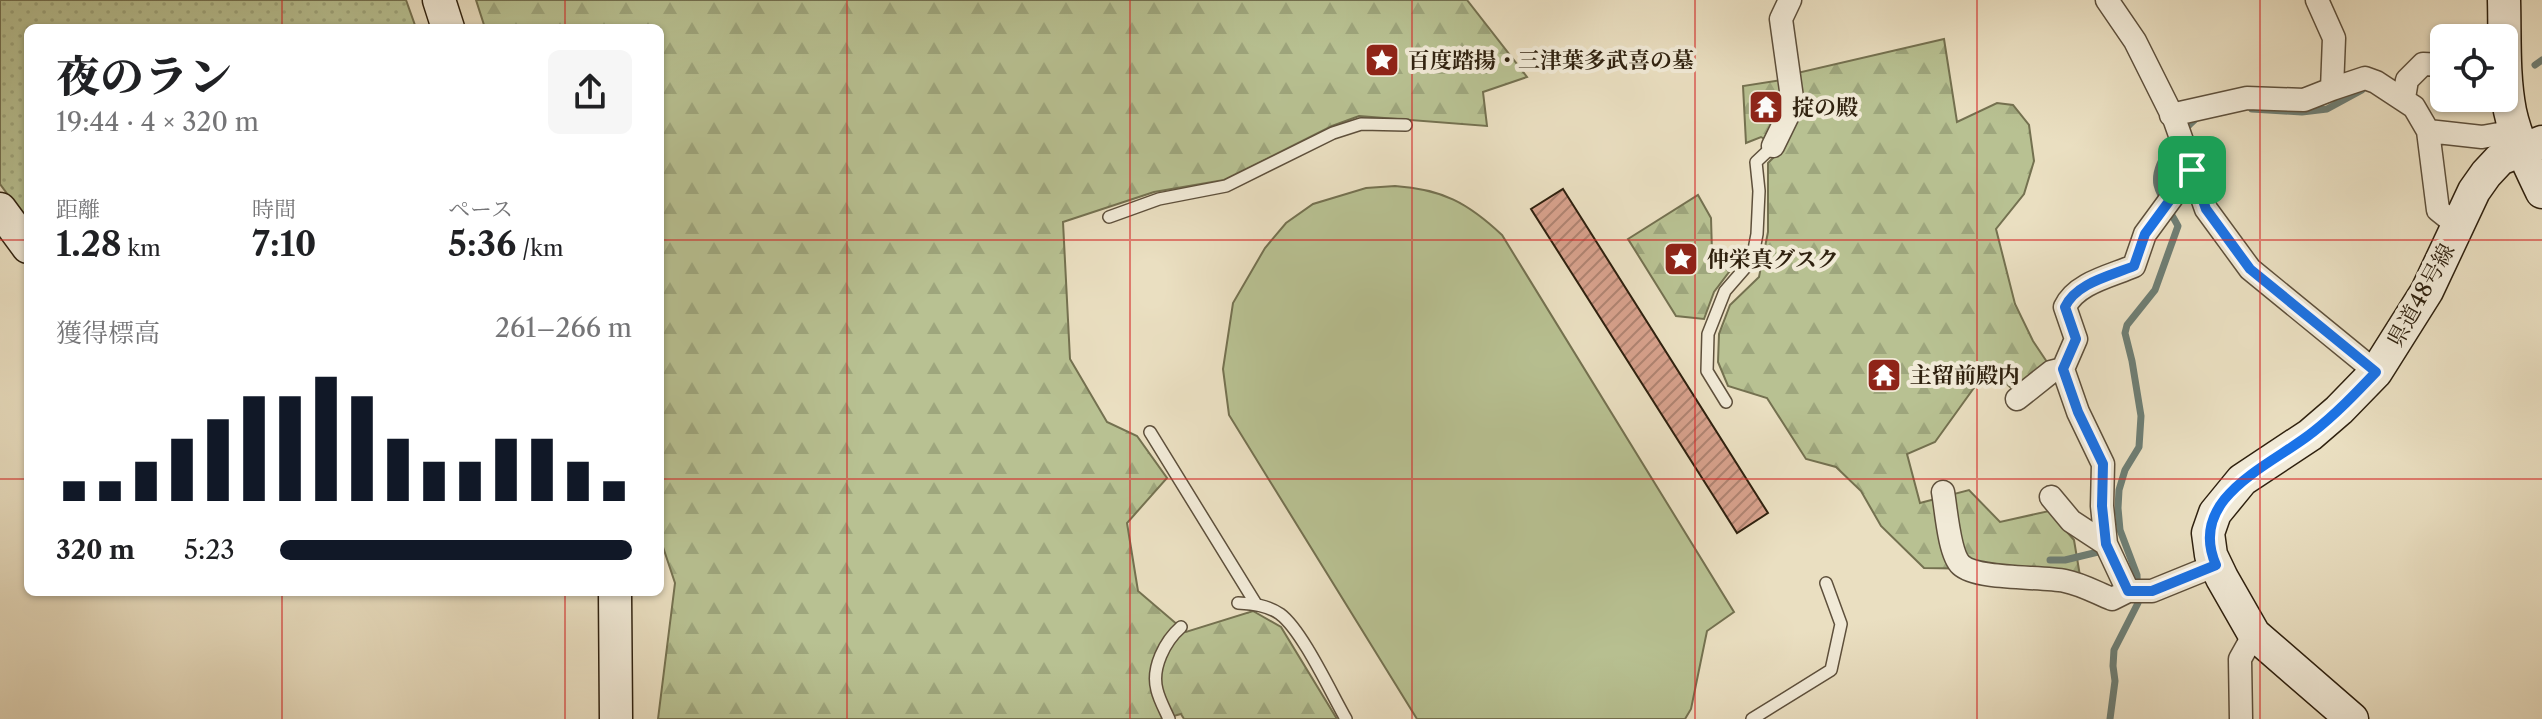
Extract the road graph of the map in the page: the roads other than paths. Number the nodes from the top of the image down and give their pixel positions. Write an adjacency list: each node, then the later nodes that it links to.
1 (439, 0): 6 (main road)
2 (1790, 0): 16 (street)
3 (2107, 0): 12 (street)
4 (2317, 0): 9 (street)
5 (2504, 0): 7 (main road)
6 (447, 24)
7 (2504, 24)
8 (2430, 64): 10 (street)
9 (2332, 89): 10 (street); 12 (street)
10 (2409, 102): 14 (street)
11 (2510, 112): 15 (main road)
12 (2173, 118): 17 (street)
13 (1406, 125): 20 (lane)
14 (2428, 130): 15 (street); 21 (street)
15 (2527, 141): 18 (main road); 21 (main road, 県道48号線)
16 (1773, 146): 26 (lane)
17 (2189, 161): 23 (street); 24 (street)
18 (2542, 192)
19 (0, 209): 22 (main road)
20 (1109, 217)
21 (2458, 226): 24 (main road, 県道48号線)
22 (24, 242)
23 (2063, 369): 25 (street); 30 (street)
24 (2376, 372): 31 (main road, 県道48号線)
25 (2017, 399)
26 (1726, 402)
27 (1150, 432): 36 (lane)
28 (1943, 492): 33 (street)
29 (2051, 497): 30 (street)
30 (2106, 544): 33 (street)
31 (2216, 565): 33 (street); 38 (main road, 県道48号線)
32 (1826, 583): 42 (lane)
33 (2137, 591)
34 (615, 596): 39 (main road)
35 (1238, 603): 36 (lane)
36 (1256, 604): 41 (lane)
37 (1181, 627): 40 (lane)
38 (2254, 634): 43 (street); 44 (main road, 県道48号線)
39 (616, 719)
40 (1169, 719)
41 (1346, 719)
42 (1752, 719)
43 (2241, 719)
44 (2352, 719)

